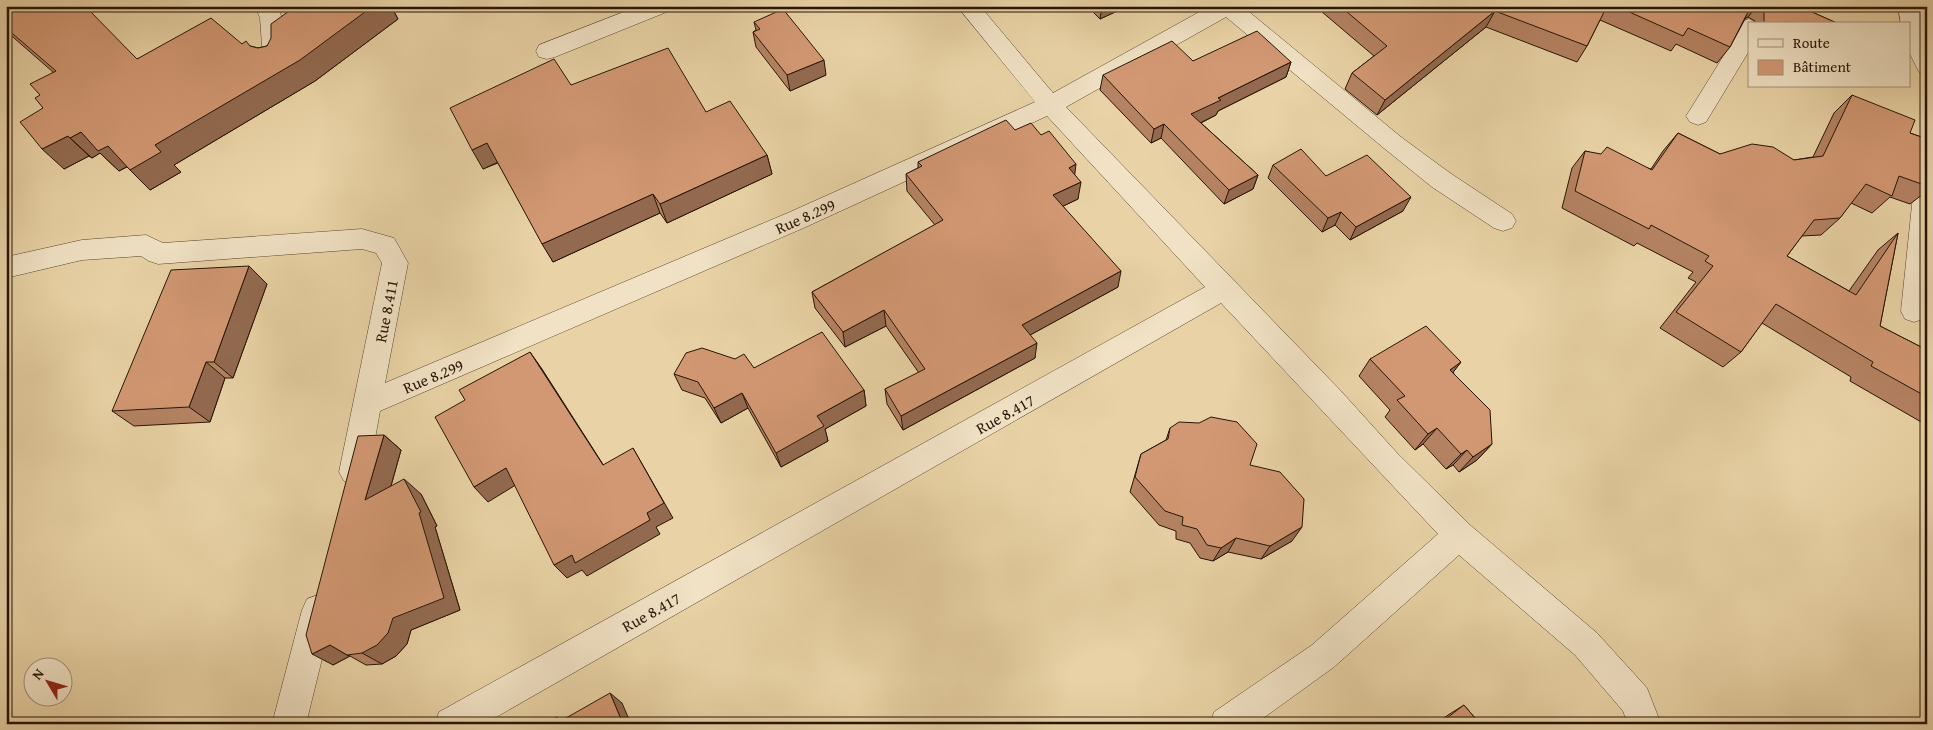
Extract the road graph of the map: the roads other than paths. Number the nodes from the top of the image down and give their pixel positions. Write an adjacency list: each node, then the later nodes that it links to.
1 (266, 6): 10 (street)
2 (661, 6): 9 (street)
3 (968, 6): 12 (street)
4 (1757, 6): 7 (street)
5 (1909, 6): 11 (street)
6 (1229, 7): 12 (street, Rue 8.299); 15 (street)
7 (1751, 22)
8 (1748, 30): 13 (street)
9 (547, 51)
10 (274, 59)
11 (1927, 66)
12 (1050, 105): 17 (street); 19 (street, Rue 8.299)
13 (1698, 116)
14 (1927, 176): 18 (street)
15 (1504, 221)
16 (6, 268): 19 (street, Rue 8.411)
17 (1224, 289): 21 (street); 24 (street, Rue 8.417)
18 (1914, 311)
19 (369, 403): 20 (street, Rue 8.411)
20 (347, 499)
21 (1459, 535): 25 (street); 26 (street)
22 (325, 584): 23 (street)
23 (289, 724)
24 (452, 724)
25 (1226, 724)
26 (1645, 724)

